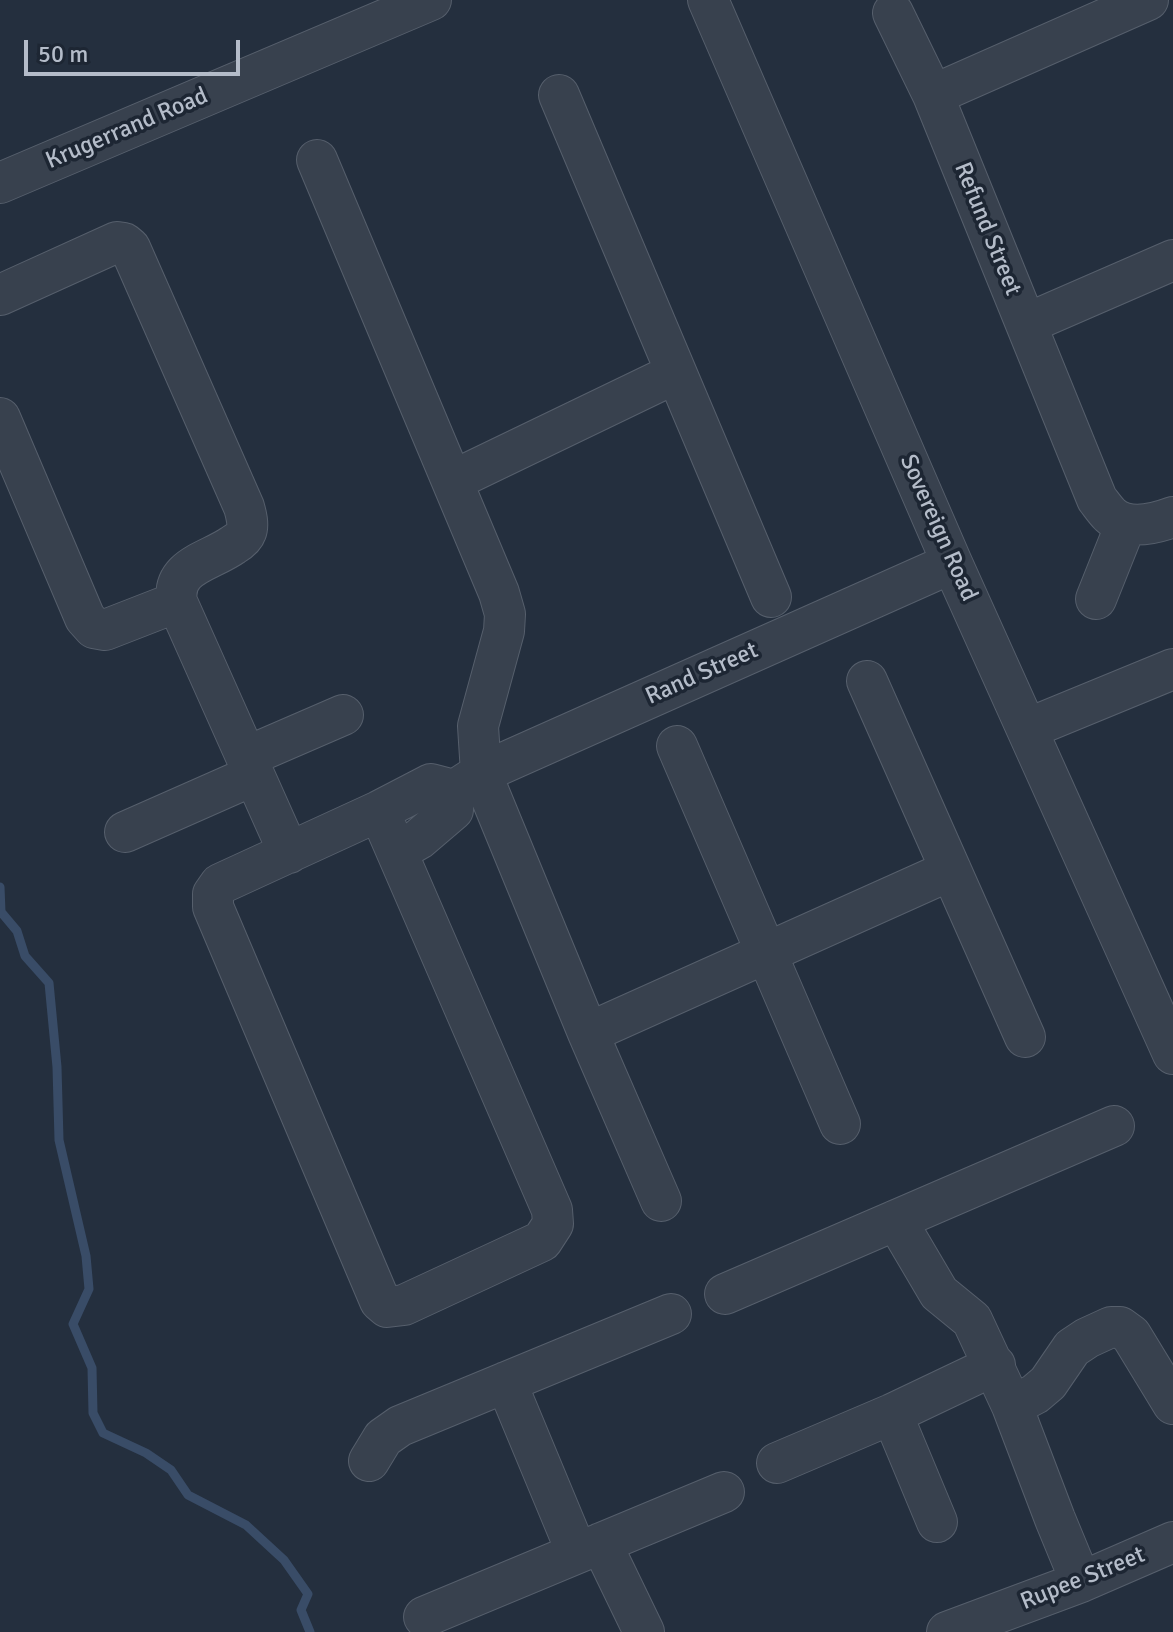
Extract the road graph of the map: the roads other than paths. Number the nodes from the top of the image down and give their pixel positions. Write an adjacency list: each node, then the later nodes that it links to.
1 (431, 0): 8 (street, Krugerrand Road)
2 (708, 0): 17 (street, Sovereign Road)
3 (1148, 0): 6 (street)
4 (893, 13): 6 (street, Refund Street)
5 (559, 95): 12 (street)
6 (933, 95): 11 (street, Refund Street)
7 (317, 160): 14 (street)
8 (0, 183)
9 (1173, 260): 11 (street)
10 (0, 295): 20 (street)
11 (1026, 324): 16 (street, Refund Street)
12 (676, 373): 14 (street); 18 (street)
13 (0, 418): 20 (street)
14 (452, 481): 27 (street)
15 (1173, 517): 16 (street)
16 (1126, 524): 19 (street)
17 (952, 563): 24 (street, Sovereign Road); 27 (street, Rand Street)
18 (771, 597)
19 (1096, 599)
20 (177, 602): 26 (street)
21 (1173, 669): 24 (street)
22 (867, 681): 32 (street)
23 (343, 715): 26 (street)
24 (1027, 729): 36 (street, Sovereign Road)
25 (677, 746): 33 (street)
26 (250, 766): 29 (street); 31 (street)
27 (468, 782): 28 (street); 30 (street); 34 (street)
28 (379, 811): 30 (street); 31 (street)
29 (125, 832)
30 (398, 851): 31 (street)
31 (289, 853)
32 (951, 870): 33 (street); 35 (street)
33 (766, 953): 34 (street); 37 (street)
34 (588, 1033): 39 (street)
35 (1025, 1037)
36 (1173, 1054)
37 (840, 1124)
38 (1114, 1126): 40 (street)
39 (661, 1201)
40 (896, 1220): 41 (street); 43 (street)
41 (725, 1294)
42 (671, 1314): 44 (street)
43 (995, 1365): 46 (street); 47 (street)
44 (506, 1382): 48 (street); 53 (street)
45 (1173, 1404): 46 (street)
46 (1012, 1406): 54 (street)
47 (892, 1414): 49 (street); 51 (street)
48 (369, 1461)
49 (777, 1463)
50 (724, 1492): 53 (street)
51 (937, 1522)
52 (1173, 1542): 54 (street, Rupee Street)
53 (589, 1548): 55 (street); 56 (street)
54 (1081, 1582): 57 (street, Rupee Street)
55 (424, 1617)
56 (644, 1632)
57 (947, 1632)

